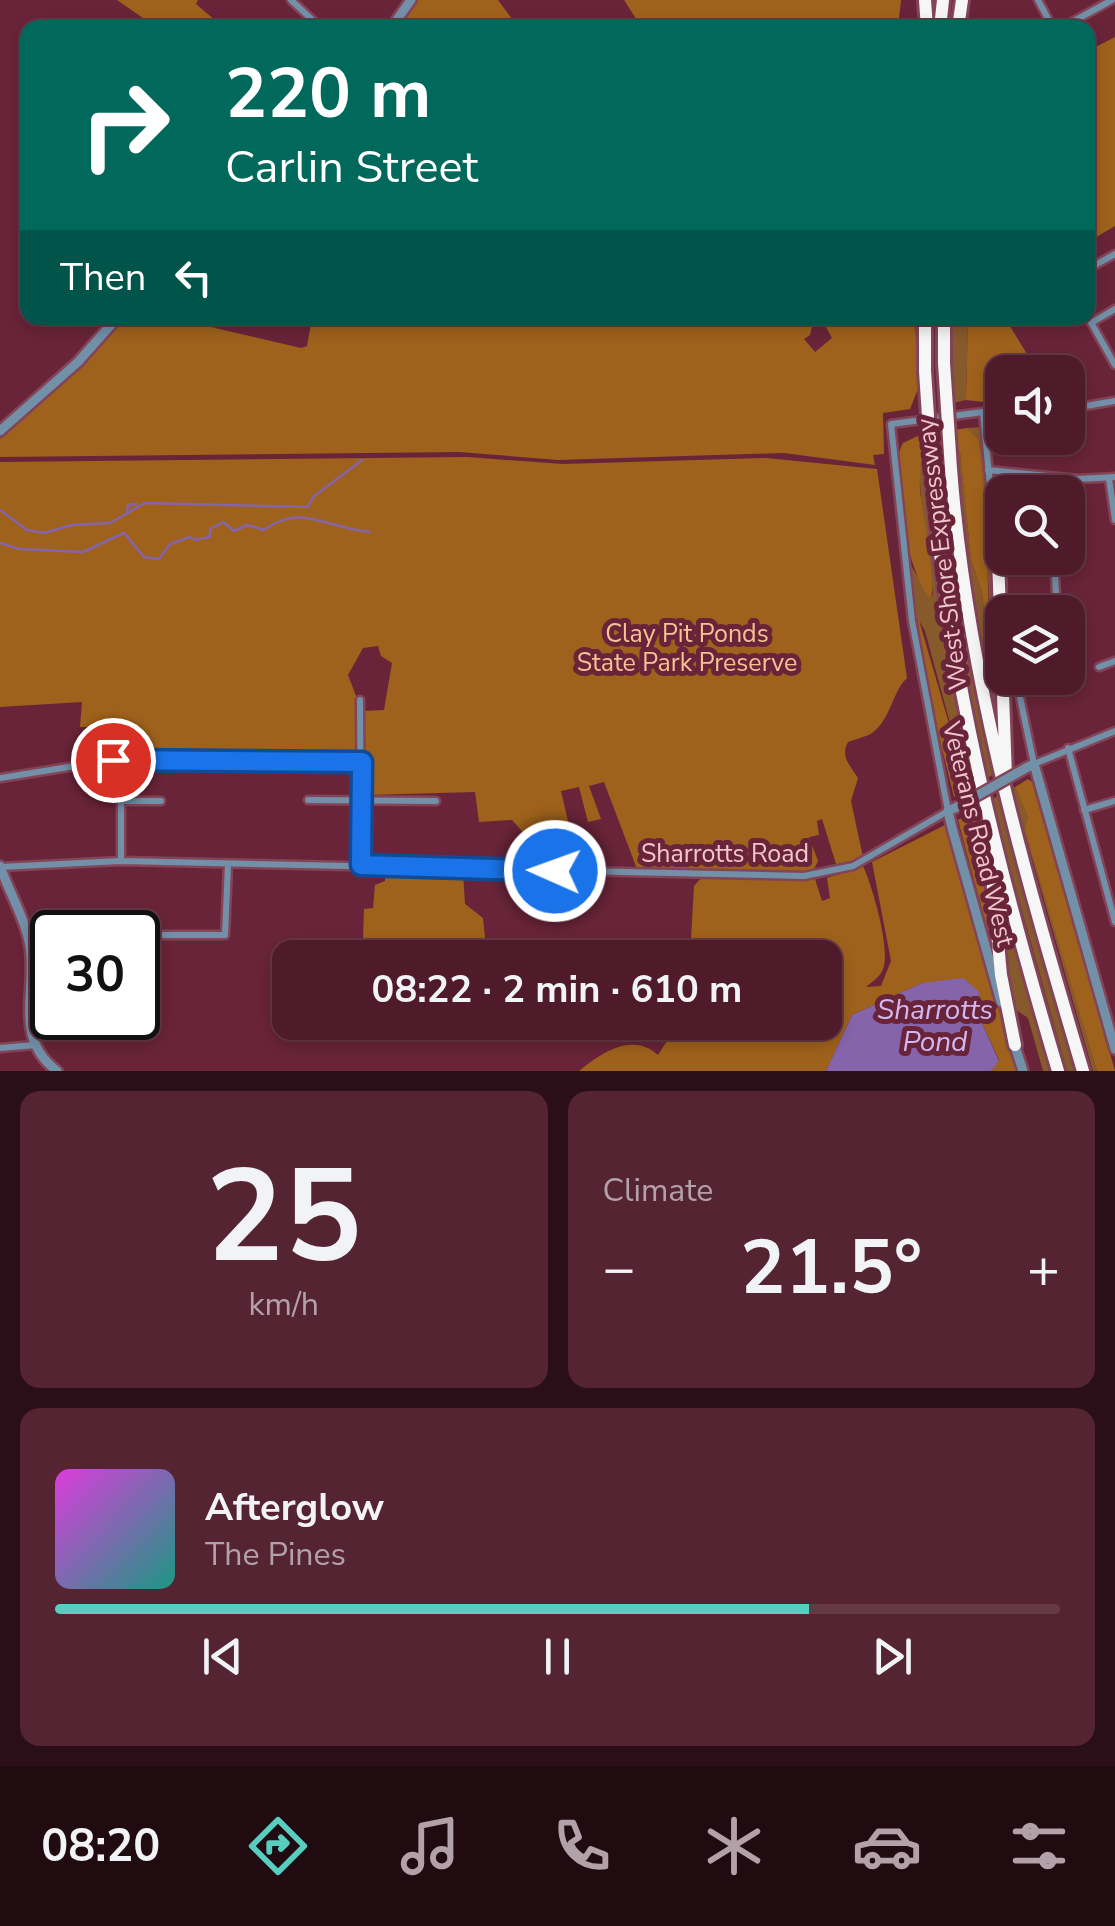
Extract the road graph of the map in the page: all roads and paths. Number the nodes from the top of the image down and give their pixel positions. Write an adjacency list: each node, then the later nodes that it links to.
1 (291, 0): 3 (street)
2 (1112, 0): 4 (street)
3 (313, 20)
4 (1076, 20)
5 (111, 325): 12 (street)
6 (924, 325): 22 (highway, West Shore Expressway, bridge)
7 (944, 325): 35 (highway, West Shore Expressway, bridge)
8 (1092, 325): 9 (street)
9 (1115, 365)
10 (1115, 402): 11 (street)
11 (1085, 406)
12 (0, 432)
13 (988, 470): 14 (street); 15 (street); 33 (street, Veterans Road West)
14 (989, 475)
15 (1112, 478): 16 (street)
16 (1115, 520)
17 (1003, 575): 35 (highway)
18 (1115, 661): 19 (street)
19 (1099, 666)
20 (1019, 695): 26 (street)
21 (360, 700): 25 (street)
22 (968, 726): 42 (highway); 48 (highway, West Shore Expressway)
23 (1115, 731): 24 (street, Sharrotts Road)
24 (1068, 748): 26 (street, Sharrotts Road); 34 (street)
25 (362, 762): 27 (street); 29 (street)
26 (1030, 766): 33 (street, Sharrotts Road, bridge); 45 (street)
27 (0, 778)
28 (308, 800): 29 (street)
29 (362, 800): 31 (street); 38 (street)
30 (161, 801): 36 (street)
31 (436, 801)
32 (1115, 801): 34 (street)
33 (953, 809): 38 (street, Sharrotts Road); 42 (street, Veterans Road West)
34 (1084, 810): 40 (street)
35 (1021, 858): 49 (highway, West Shore Expressway)
36 (121, 861): 37 (street, Sharrotts Road); 39 (street, Sharrotts Road)
37 (228, 865): 38 (street, Sharrotts Road); 41 (street)
38 (361, 865)
39 (0, 867): 43 (street)
40 (1114, 917)
41 (160, 935)
42 (1015, 1045): 47 (street, Veterans Road West)
43 (35, 1046): 44 (street); 46 (street)
44 (0, 1048)
45 (1115, 1049)
46 (57, 1071)
47 (1022, 1071)
48 (1058, 1071)
49 (1083, 1071)

